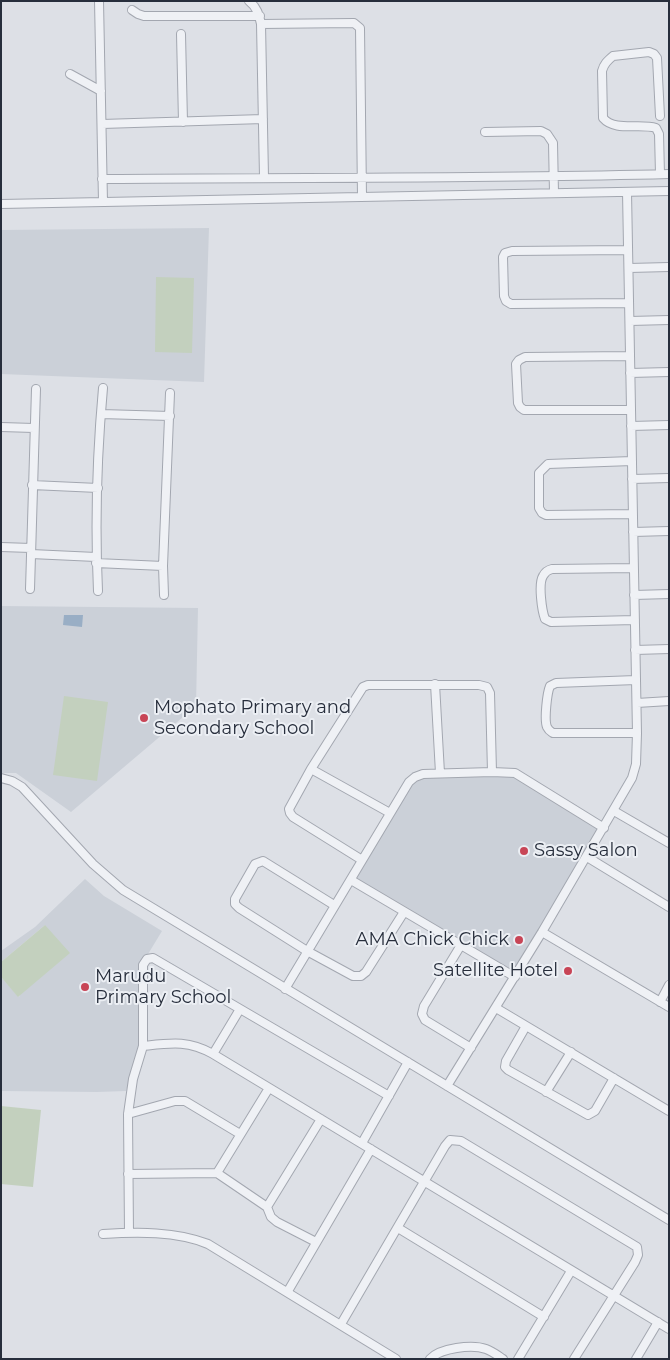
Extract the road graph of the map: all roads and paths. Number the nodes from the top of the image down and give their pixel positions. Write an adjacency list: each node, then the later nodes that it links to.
1 (99, 1): 7 (street)
2 (248, 1): 4 (street)
3 (132, 10): 4 (street)
4 (260, 20): 9 (street); 17 (street)
5 (181, 34): 10 (street)
6 (70, 74): 7 (street)
7 (102, 91): 11 (street)
8 (660, 116): 13 (street)
9 (263, 119): 10 (street); 16 (street)
10 (183, 122): 11 (street)
11 (102, 124): 18 (street)
12 (485, 132): 15 (street)
13 (660, 174): 14 (street); 15 (street)
14 (669, 174)
15 (554, 175): 17 (street); 21 (street)
16 (264, 177): 17 (street); 18 (street)
17 (361, 178): 22 (street)
18 (102, 179): 23 (street)
19 (669, 191): 20 (street)
20 (627, 192): 21 (street); 25 (street)
21 (554, 193): 22 (street)
22 (362, 197): 23 (street)
23 (103, 202): 24 (street)
24 (1, 204)
25 (628, 250): 27 (street); 28 (street)
26 (669, 267): 27 (street)
27 (629, 268): 28 (street)
28 (629, 303): 29 (street)
29 (630, 320): 30 (street); 31 (street)
30 (669, 320)
31 (630, 356): 33 (street); 37 (street)
32 (669, 372): 33 (street)
33 (630, 373): 37 (street)
34 (103, 388): 38 (street)
35 (36, 389): 43 (street)
36 (170, 393): 39 (street)
37 (631, 410): 41 (street)
38 (101, 414): 39 (street); 48 (street)
39 (170, 416): 55 (street)
40 (669, 425): 41 (street)
41 (631, 426): 44 (street)
42 (1, 427): 43 (street)
43 (34, 428): 47 (street)
44 (632, 461): 46 (street); 49 (street)
45 (669, 478): 46 (street)
46 (632, 479): 49 (street)
47 (32, 485): 48 (street); 53 (street)
48 (98, 488): 54 (street)
49 (633, 514): 50 (street)
50 (633, 532): 51 (street); 56 (street)
51 (669, 532)
52 (1, 547): 53 (street)
53 (31, 551): 54 (street); 57 (street)
54 (96, 560): 55 (street); 58 (street)
55 (163, 566): 60 (street)
56 (634, 568): 61 (street); 62 (street)
57 (30, 589)
58 (98, 591)
59 (669, 594): 61 (street)
60 (164, 595)
61 (634, 595): 62 (street)
62 (635, 620): 64 (street)
63 (669, 649): 64 (street)
64 (635, 650): 65 (street)
65 (636, 680): 68 (street); 69 (street)
66 (435, 684): 70 (street); 71 (street); 72 (street)
67 (669, 701): 68 (street)
68 (636, 703): 69 (street)
69 (637, 733): 74 (street)
70 (311, 769): 75 (street); 79 (street)
71 (492, 772): 72 (street); 76 (street)
72 (440, 773): 75 (street)
73 (1, 778): 89 (street)
74 (614, 811): 76 (street); 77 (street)
75 (390, 813): 79 (street)
76 (604, 828): 78 (street)
77 (669, 843)
78 (587, 858): 82 (street); 84 (street)
79 (362, 860): 80 (street)
80 (350, 880): 81 (street); 83 (street)
81 (334, 904): 86 (street); 86 (street)
82 (669, 907)
83 (404, 912): 85 (street); 86 (street)
84 (542, 932): 87 (street); 90 (street)
85 (461, 945): 87 (street); 96 (street)
86 (307, 951): 89 (street)
87 (515, 976): 92 (street)
88 (669, 985): 90 (street)
89 (285, 989): 99 (street)
90 (660, 1002): 91 (street)
91 (669, 1007)
92 (496, 1008): 94 (street); 96 (street)
93 (240, 1009): 95 (street); 98 (street); 104 (street)
94 (526, 1026): 97 (street); 103 (street)
95 (143, 1046): 98 (street); 106 (street)
96 (471, 1048): 101 (street)
97 (571, 1052): 100 (street); 103 (street)
98 (213, 1054): 102 (street)
99 (408, 1062): 101 (street); 104 (street)
100 (614, 1078): 103 (street); 105 (street)
101 (448, 1086): 115 (street)
102 (269, 1088): 107 (street); 108 (street)
103 (546, 1092)
104 (389, 1096): 109 (street)
105 (668, 1108)
106 (128, 1114): 108 (street); 112 (street)
107 (321, 1119): 109 (street); 114 (street)
108 (240, 1134): 111 (street)
109 (362, 1143): 110 (street)
110 (371, 1149): 113 (street); 119 (street)
111 (217, 1173): 112 (street); 114 (street)
112 (128, 1174): 117 (street)
113 (424, 1182): 116 (street); 120 (street); 122 (street)
114 (267, 1207): 119 (street)
115 (669, 1220)
116 (398, 1228): 123 (street); 124 (street)
117 (129, 1233): 118 (street); 121 (street)
118 (103, 1234)
119 (316, 1242): 121 (street)
120 (572, 1271): 122 (street); 123 (street)
121 (288, 1291): 124 (street)
122 (614, 1296): 125 (street); 130 (street)
123 (544, 1317): 129 (street)
124 (341, 1324): 126 (street)
125 (665, 1324): 131 (street)
126 (396, 1359)
127 (430, 1359): 128 (street)
128 (503, 1359)
129 (518, 1359)
130 (574, 1359)
131 (636, 1359)

